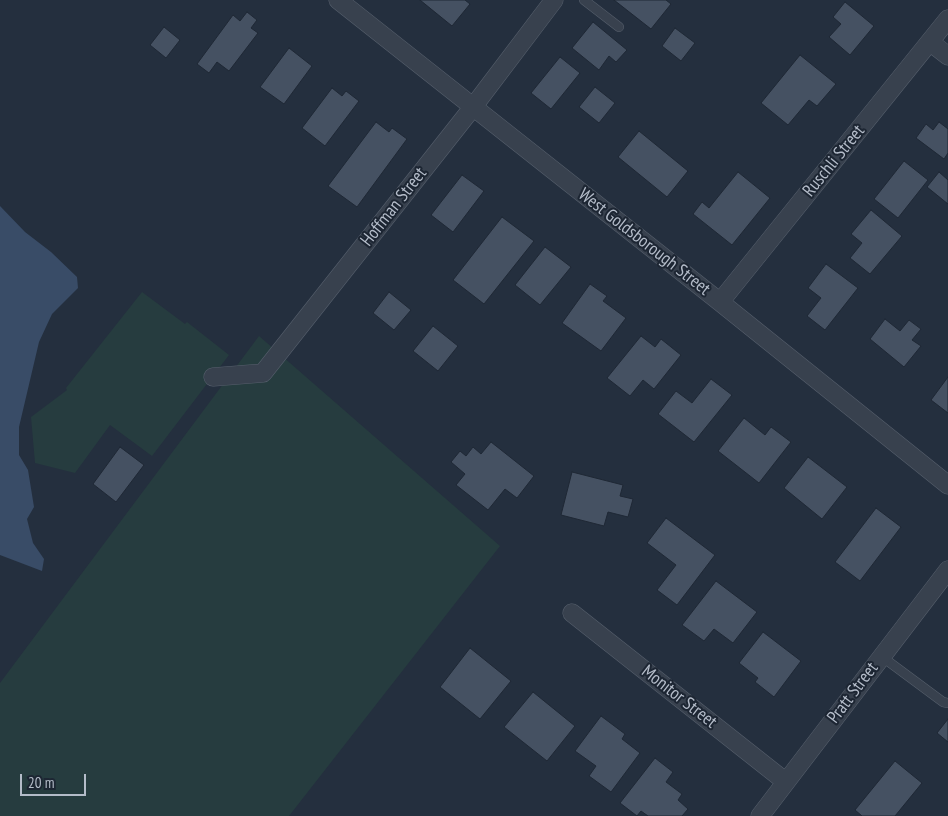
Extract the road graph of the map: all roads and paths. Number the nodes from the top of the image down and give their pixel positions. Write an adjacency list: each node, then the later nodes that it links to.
1 (338, 0): 8 (street, West Goldsborough Street)
2 (554, 0): 8 (street, Hoffman Street)
3 (584, 0): 5 (lane)
4 (948, 19): 6 (street, Ruschli Street)
5 (619, 27)
6 (930, 42): 7 (street); 9 (street, Ruschli Street)
7 (948, 56)
8 (473, 108): 9 (street, West Goldsborough Street); 10 (street, Hoffman Street)
9 (720, 302): 11 (street, West Goldsborough Street)
10 (213, 377)
11 (948, 485)
12 (948, 570): 14 (street, Pratt Street)
13 (572, 613): 16 (street, Monitor Street)
14 (881, 656): 15 (lane); 16 (street, Pratt Street)
15 (948, 703)
16 (786, 782): 17 (street, Pratt Street)
17 (760, 816)

